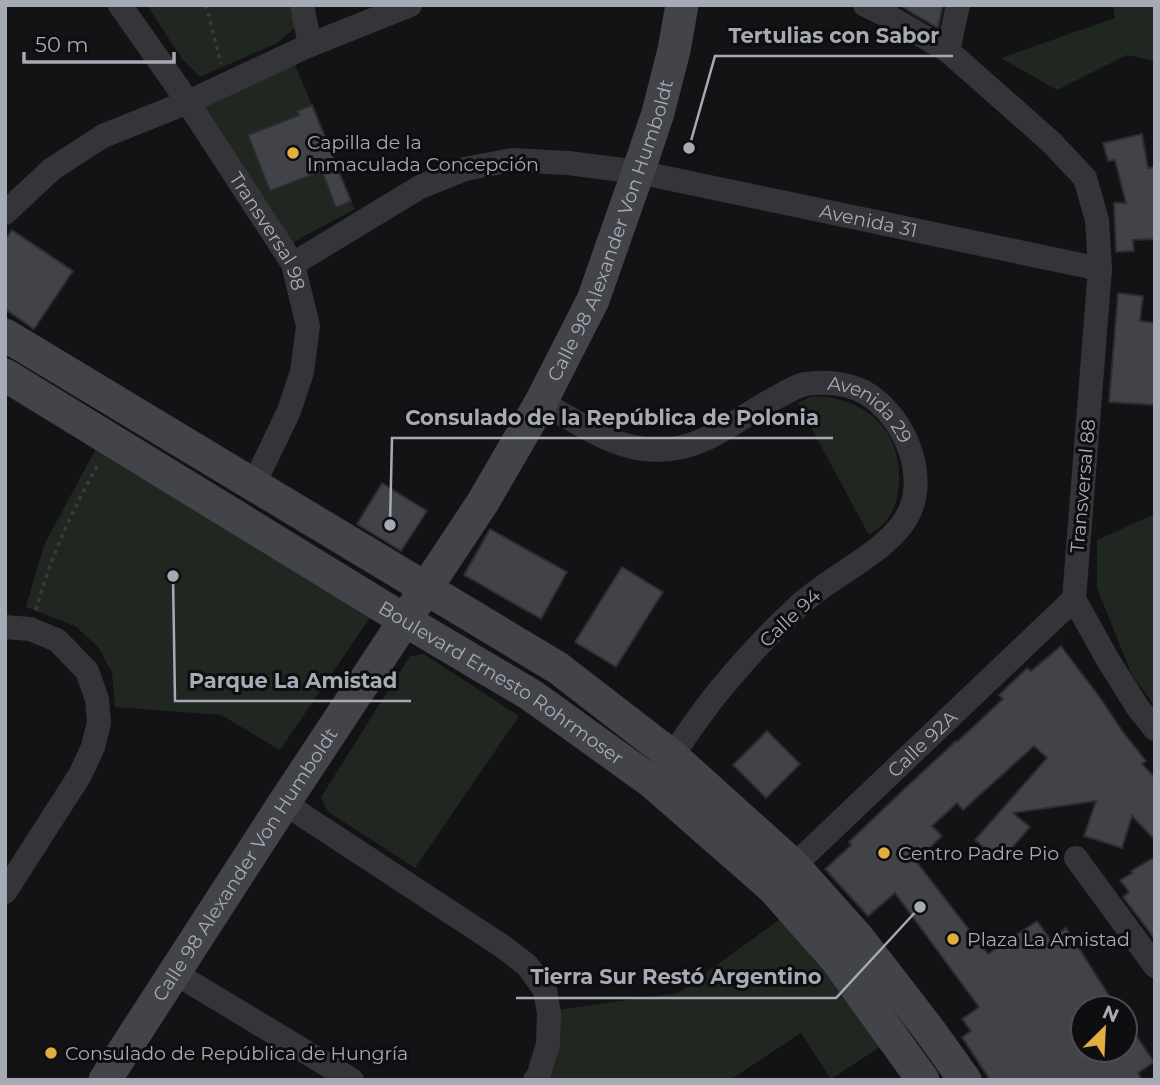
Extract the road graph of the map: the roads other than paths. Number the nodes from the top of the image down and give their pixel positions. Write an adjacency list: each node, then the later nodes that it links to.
1 (120, 5): 9 (street, Transversal 98)
2 (302, 5): 7 (street)
3 (410, 5): 7 (street)
4 (682, 5): 10 (main road, Calle 98 Alexander Von Humboldt)
5 (865, 5): 8 (street, Transversal 88)
6 (958, 5): 8 (street)
7 (310, 45): 9 (street)
8 (948, 51): 13 (street, Transversal 88)
9 (188, 102): 11 (street); 12 (street, Transversal 98)
10 (638, 172): 12 (street, Avenida 31); 13 (street, Avenida 31); 16 (main road, Calle 98 Alexander Von Humboldt)
11 (5, 214)
12 (293, 264): 18 (street, Transversal 98)
13 (1100, 269): 20 (street, Transversal 88)
14 (5, 335): 18 (main road, Boulevard Ernesto Rohrmoser)
15 (5, 375): 21 (main road, Boulevard Ernesto Rohrmoser)
16 (541, 402): 17 (street, Avenida 29); 19 (main road, Calle 98 Alexander Von Humboldt)
17 (914, 460): 24 (street, Calle 94)
18 (254, 484): 19 (main road, Boulevard Ernesto Rohrmoser)
19 (427, 589): 21 (main road, Calle 98 Alexander Von Humboldt); 24 (main road, Boulevard Ernesto Rohrmoser)
20 (1074, 599): 23 (street); 27 (street, Calle 92A)
21 (406, 621): 24 (main road, Boulevard Ernesto Rohrmoser); 25 (main road, Calle 98 Alexander Von Humboldt)
22 (5, 627): 28 (street)
23 (1155, 729)
24 (662, 769): 27 (main road, Boulevard Ernesto Rohrmoser)
25 (284, 803): 30 (main road, Calle 98 Alexander Von Humboldt); 33 (street)
26 (1076, 858): 29 (street)
27 (783, 876): 34 (main road, Boulevard Ernesto Rohrmoser); 35 (main road)
28 (5, 892)
29 (1155, 966)
30 (175, 973): 31 (main road, Calle 98 Alexander Von Humboldt); 32 (street)
31 (105, 1080)
32 (352, 1080)
33 (535, 1080)
34 (923, 1080)
35 (965, 1080)

